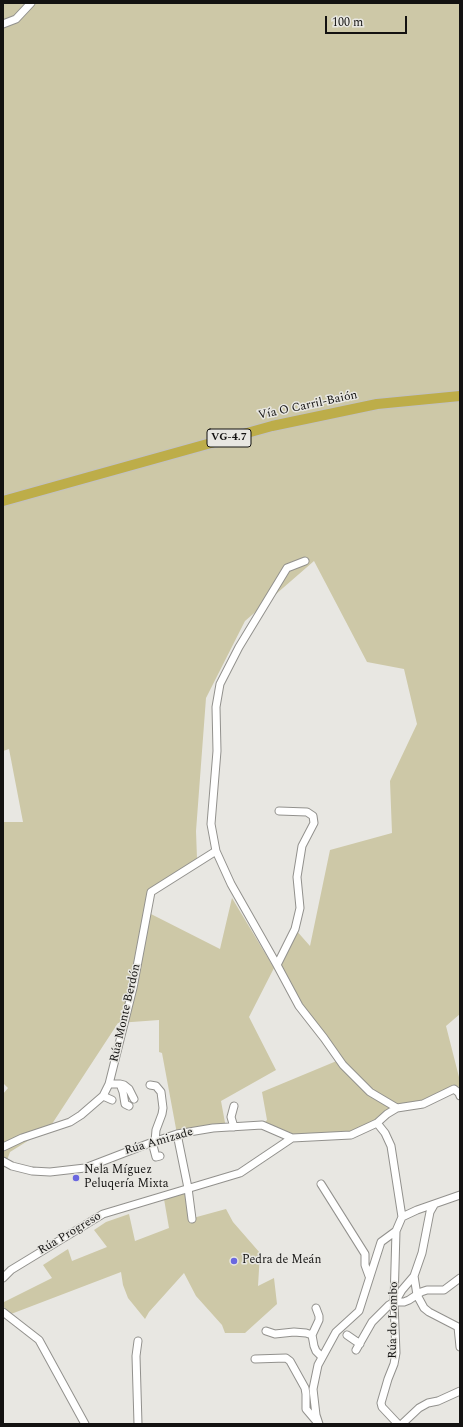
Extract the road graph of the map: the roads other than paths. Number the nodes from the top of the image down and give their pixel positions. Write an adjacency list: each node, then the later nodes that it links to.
1 (32, 3): 2 (street)
2 (3, 24)
3 (460, 396): 4 (highway, Vía O Carril-Baión / VG-4.7)
4 (3, 501)
5 (305, 561): 7 (street)
6 (279, 811): 8 (street)
7 (216, 851): 8 (street); 9 (street, Rúa Monte Berdón)
8 (277, 965): 18 (street)
9 (109, 1084): 10 (street); 13 (street, Rúa Monte Berdón)
10 (120, 1084): 15 (street); 16 (street)
11 (150, 1085): 23 (street)
12 (460, 1093): 18 (street)
13 (103, 1096): 14 (street); 24 (street, Rúa Monte Berdón)
14 (112, 1100)
15 (134, 1100)
16 (129, 1106)
17 (234, 1106): 20 (street)
18 (398, 1108): 19 (street)
19 (377, 1123): 22 (street); 31 (street)
20 (234, 1127): 21 (street, Rúa Amizade); 22 (street, Rúa Amizade)
21 (177, 1134): 23 (street, Rúa Amizade); 28 (street)
22 (292, 1138): 28 (street, Rúa Progreso)
23 (153, 1142): 25 (street); 26 (street, Rúa Amizade)
24 (3, 1147)
25 (160, 1156)
26 (3, 1162)
27 (320, 1184): 34 (street)
28 (188, 1188): 32 (street); 36 (street, Rúa Progreso)
29 (460, 1195): 30 (street)
30 (434, 1205): 31 (street); 35 (street)
31 (402, 1218): 33 (street)
32 (192, 1219)
33 (396, 1231): 34 (street); 39 (street, Rúa do Lombo)
34 (369, 1276): 48 (street)
35 (414, 1276): 38 (street); 39 (street)
36 (3, 1278)
37 (460, 1278): 38 (street)
38 (417, 1295): 39 (street); 42 (street)
39 (394, 1302): 45 (street); 56 (street, Rúa do Lombo)
40 (316, 1308): 44 (street)
41 (4, 1314): 53 (street)
42 (459, 1325): 47 (street)
43 (266, 1331): 44 (street)
44 (312, 1335): 48 (street)
45 (347, 1335)
46 (138, 1342): 54 (street)
47 (460, 1347)
48 (322, 1357): 50 (street)
49 (255, 1359): 52 (street)
50 (313, 1389): 52 (street); 55 (street)
51 (460, 1391): 57 (street)
52 (306, 1394): 55 (street)
53 (85, 1424)
54 (138, 1424)
55 (319, 1424)
56 (398, 1424)
57 (402, 1424)

